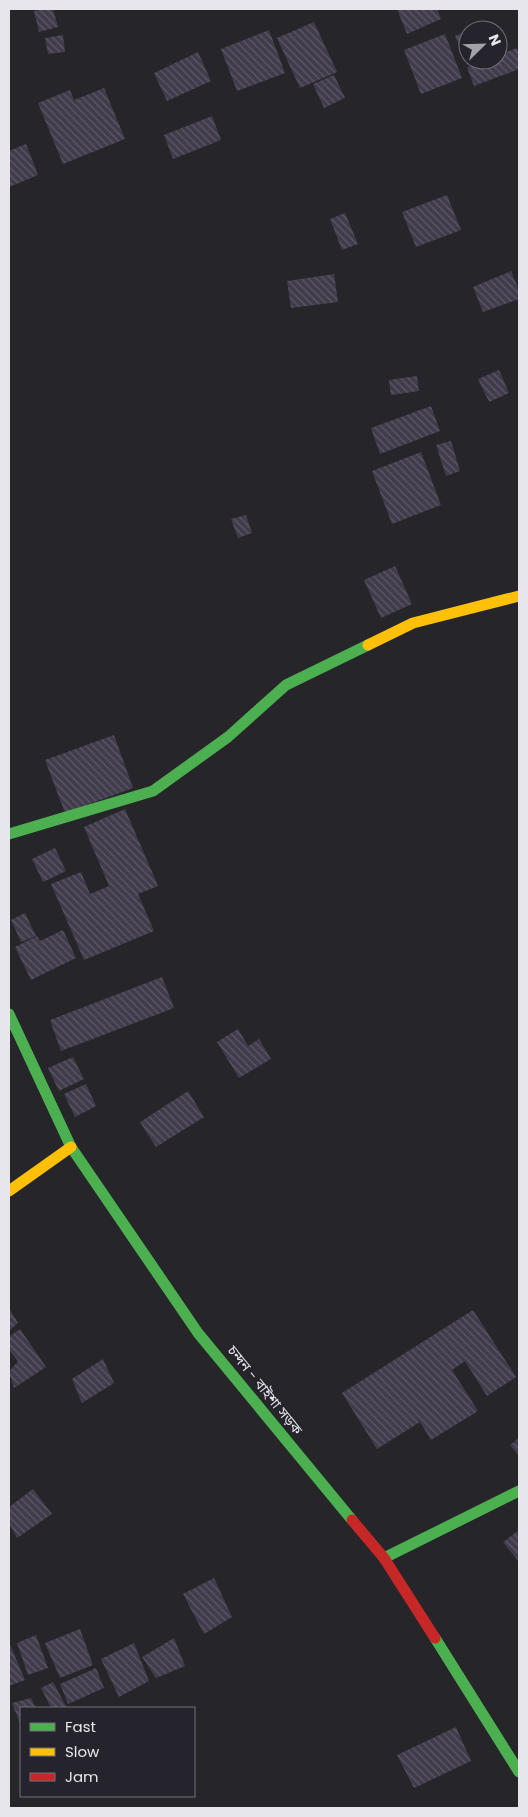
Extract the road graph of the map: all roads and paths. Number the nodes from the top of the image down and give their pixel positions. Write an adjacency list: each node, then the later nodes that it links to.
1 (519, 596): 2 (main road)
2 (9, 834)
3 (9, 1014): 4 (main road, চন্দন - বাইশা সড়ক)
4 (71, 1146): 5 (main road); 7 (main road, চন্দন - বাইশা সড়ক)
5 (9, 1191)
6 (519, 1491): 7 (main road)
7 (384, 1558): 8 (main road, চন্দন - বাইশা সড়ক)
8 (519, 1772)

